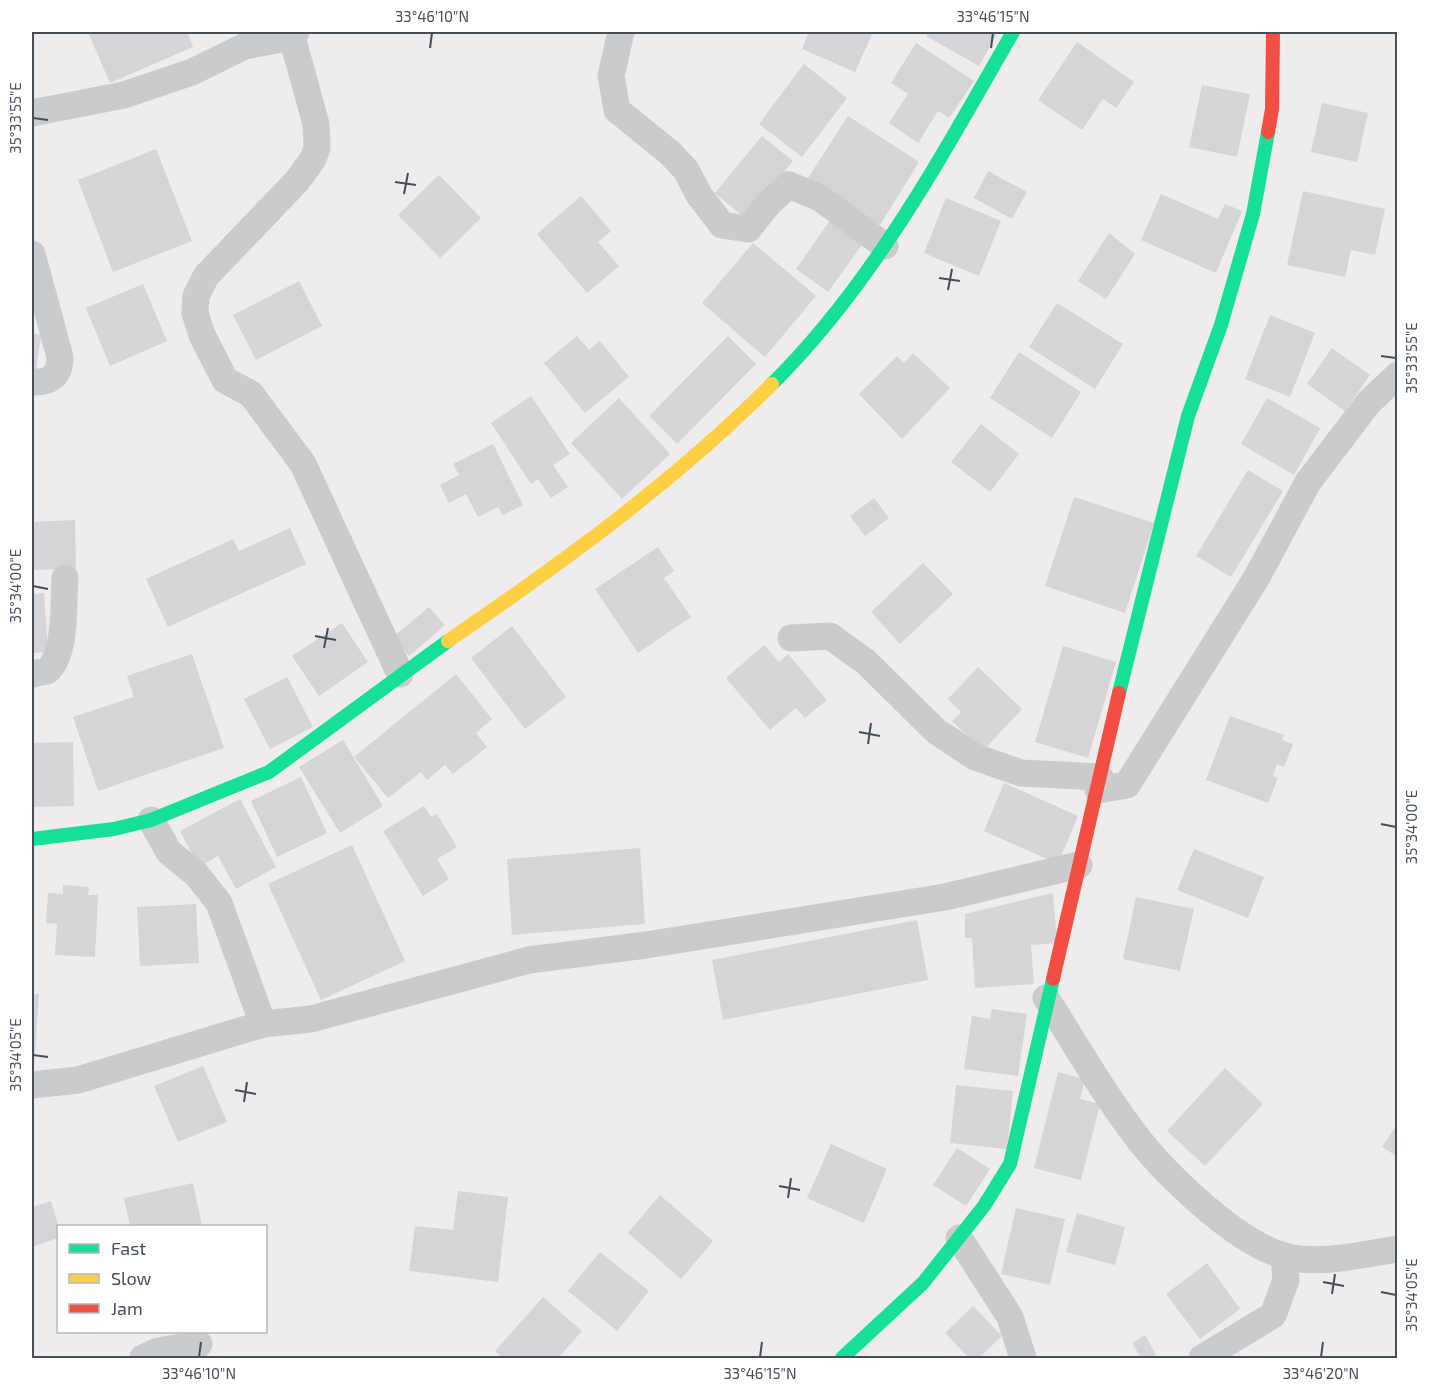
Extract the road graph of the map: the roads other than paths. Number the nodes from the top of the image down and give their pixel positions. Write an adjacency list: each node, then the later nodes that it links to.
1 (621, 32): 6 (street)
2 (1013, 32): 6 (street)
3 (1273, 32): 14 (street)
4 (294, 34): 5 (street); 13 (street)
5 (32, 113)
6 (885, 246): 13 (street)
7 (32, 254): 9 (street)
8 (1398, 375): 14 (street)
9 (32, 382)
10 (65, 578): 12 (street)
11 (791, 638): 14 (street)
12 (32, 674)
13 (400, 674): 15 (street)
14 (1099, 784): 17 (street)
15 (151, 820): 16 (street); 19 (street)
16 (32, 839)
17 (1079, 865): 18 (street); 19 (street)
18 (1046, 998): 21 (street); 23 (street)
19 (263, 1024): 20 (street)
20 (32, 1085)
21 (959, 1238): 25 (street); 27 (street)
22 (1398, 1249): 23 (street)
23 (1284, 1256): 28 (street)
24 (200, 1344): 26 (street)
25 (1021, 1357)
26 (143, 1359)
27 (842, 1359)
28 (1202, 1359)

